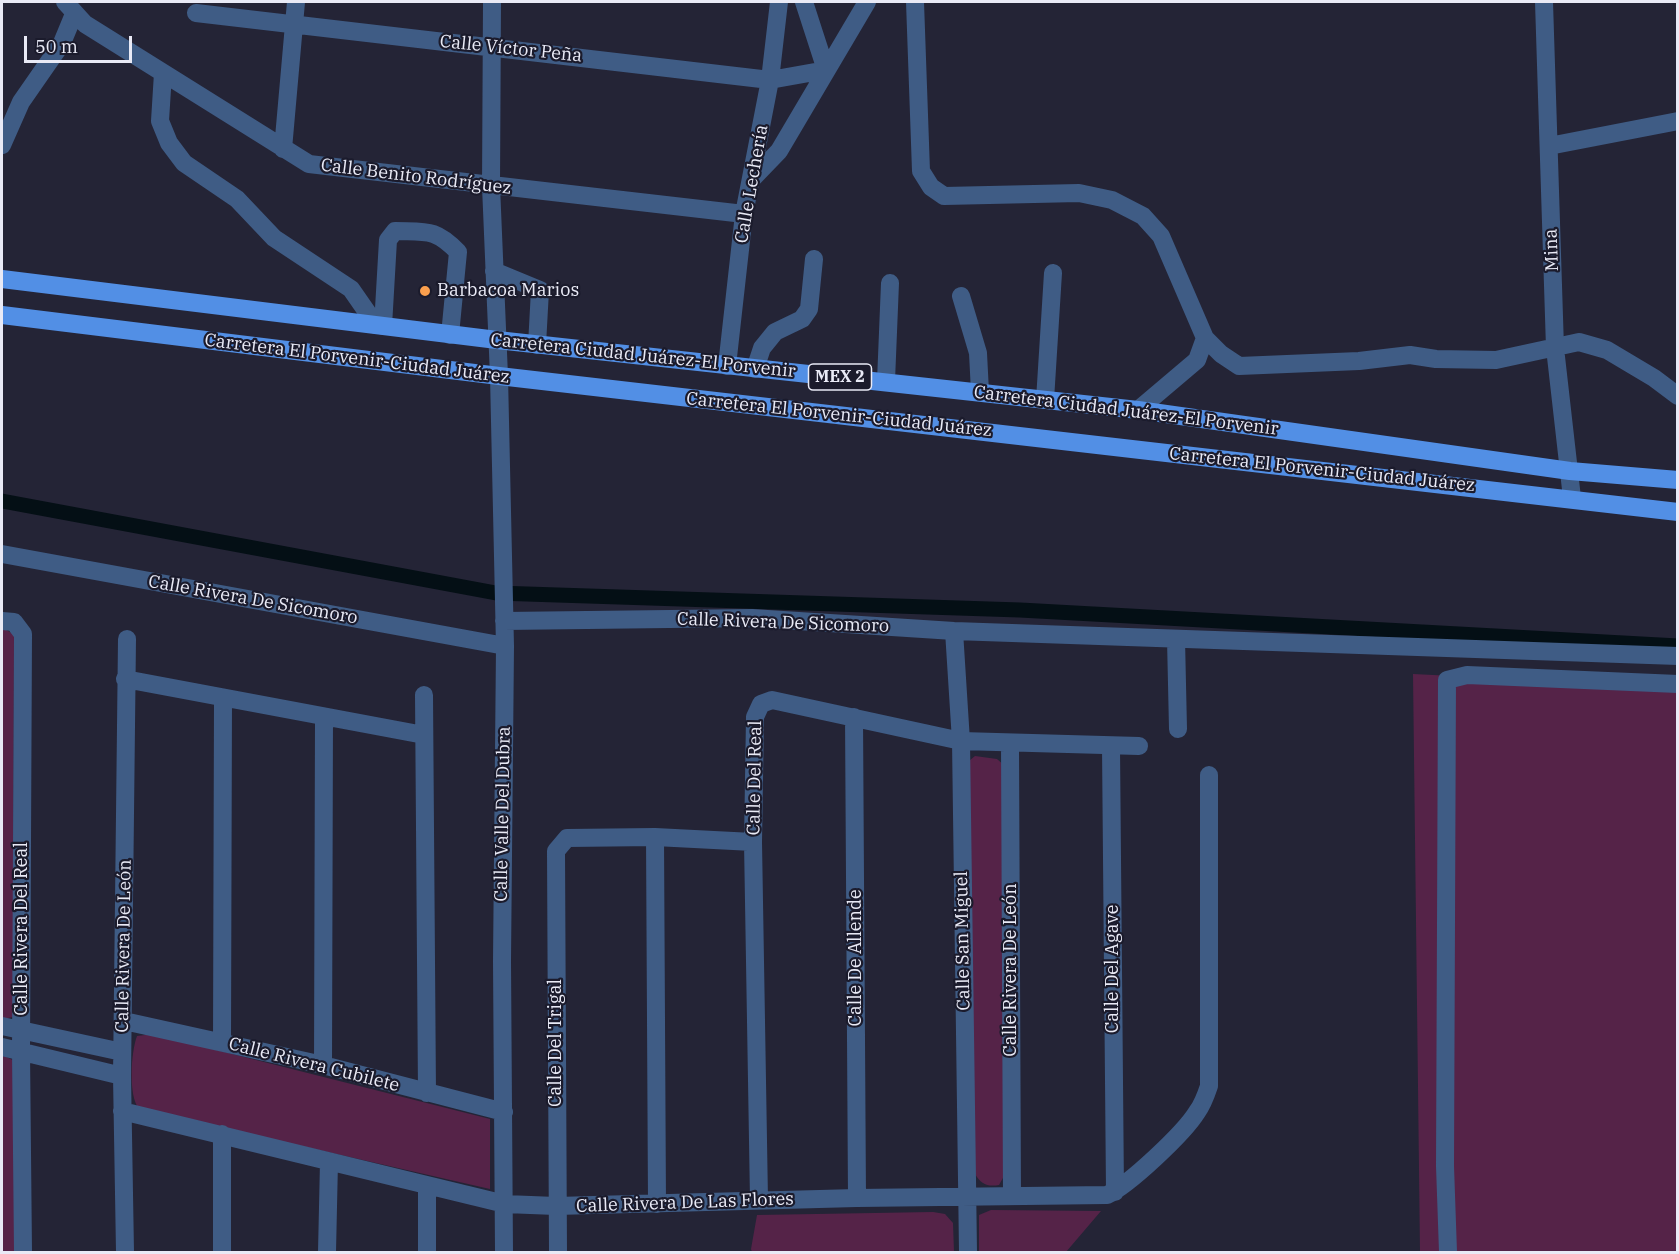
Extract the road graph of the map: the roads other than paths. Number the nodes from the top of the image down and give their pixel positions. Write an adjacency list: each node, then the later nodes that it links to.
1 (296, 2): 10 (street)
2 (492, 2): 11 (street, Calle Valle Del Dubra)
3 (779, 2): 14 (street, Calle Lechería)
4 (804, 2): 12 (street)
5 (867, 2): 12 (street)
6 (915, 2): 31 (street)
7 (1544, 2): 17 (street, Mina)
8 (69, 8): 13 (street, Calle Benito Rodríguez); 16 (street)
9 (196, 13): 10 (street, Calle Víctor Peña)
10 (295, 27): 11 (street, Calle Víctor Peña); 18 (street)
11 (493, 47): 14 (street, Calle Víctor Peña); 20 (street, Calle Valle Del Dubra)
12 (826, 70): 14 (street, Calle Víctor Peña); 19 (street)
13 (163, 73): 18 (street, Calle Benito Rodríguez); 29 (street)
14 (770, 80): 19 (street, Calle Lechería)
15 (1677, 121): 17 (street)
16 (2, 145)
17 (1549, 146): 34 (street, Mina)
18 (283, 149): 20 (street, Calle Benito Rodríguez)
19 (752, 179): 21 (street, Calle Lechería)
20 (491, 186): 21 (street, Calle Benito Rodríguez); 23 (street, Calle Valle Del Dubra)
21 (744, 214): 35 (street, Calle Lechería)
22 (814, 259): 36 (street)
23 (495, 271): 32 (street, Calle Valle Del Dubra); 33 (street)
24 (1053, 273): 41 (street)
25 (2, 279): 29 (main road, Carretera Ciudad Juárez-El Porvenir / MEX 2)
26 (890, 283): 38 (street)
27 (961, 296): 39 (street)
28 (2, 315): 37 (main road, Carretera El Porvenir-Ciudad Juárez / MEX 2)
29 (379, 326): 30 (main road, Carretera Ciudad Juárez-El Porvenir / MEX 2); 30 (street)
30 (450, 335): 32 (main road, Carretera Ciudad Juárez-El Porvenir / MEX 2)
31 (1205, 338): 34 (street); 42 (street)
32 (497, 340): 33 (main road, Carretera Ciudad Juárez-El Porvenir / MEX 2); 37 (street, Calle Valle Del Dubra)
33 (537, 345): 35 (main road, Carretera Ciudad Juárez-El Porvenir / MEX 2)
34 (1555, 348): 40 (street); 43 (street, Mina)
35 (727, 366): 36 (main road, Carretera Ciudad Juárez-El Porvenir / MEX 2)
36 (755, 369): 38 (main road, Carretera Ciudad Juárez-El Porvenir / MEX 2)
37 (499, 376): 45 (main road, Carretera El Porvenir-Ciudad Juárez / MEX 2); 48 (street, Calle Valle Del Dubra)
38 (886, 381): 39 (main road, Carretera Ciudad Juárez-El Porvenir / MEX 2)
39 (980, 392): 41 (main road, Carretera Ciudad Juárez-El Porvenir / MEX 2)
40 (1677, 396)
41 (1045, 400): 42 (main road, Carretera Ciudad Juárez-El Porvenir / MEX 2)
42 (1138, 410): 43 (main road, Carretera Ciudad Juárez-El Porvenir / MEX 2)
43 (1570, 471): 44 (main road, Carretera Ciudad Juárez-El Porvenir / MEX 2); 45 (street, Mina)
44 (1677, 480)
45 (1572, 498): 46 (main road, Carretera El Porvenir-Ciudad Juárez / MEX 2)
46 (1677, 512)
47 (2, 554): 53 (street, Calle Rivera De Sicomoro)
48 (504, 615): 50 (street, Calle Rivera De Sicomoro); 53 (street, Calle Valle Del Dubra)
49 (2, 621): 74 (street, Calle Rivera Del Real)
50 (954, 630): 52 (street, Calle Rivera De Sicomoro); 65 (street, Calle San Miguel)
51 (127, 639): 56 (street, Calle Rivera De León)
52 (1176, 639): 54 (street, Calle Rivera De Sicomoro); 63 (street)
53 (505, 646): 83 (street, Calle Valle Del Dubra)
54 (1453, 648): 55 (street, Calle Rivera De Sicomoro); 57 (street)
55 (1677, 656)
56 (126, 679): 60 (street); 72 (street, Calle Rivera De León)
57 (1447, 680): 58 (street); 103 (street)
58 (1677, 684)
59 (424, 695): 64 (street)
60 (223, 699): 62 (street); 75 (street)
61 (854, 717): 65 (street, Calle Del Real); 71 (street, Calle Del Real); 90 (street, Calle De Allende)
62 (324, 718): 64 (street); 79 (street)
63 (1178, 729)
64 (424, 735): 81 (street)
65 (961, 741): 66 (street, Calle Del Real); 88 (street, Calle San Miguel)
66 (1010, 744): 68 (street, Calle Del Real); 89 (street, Calle Rivera De León)
67 (1139, 746): 68 (street, Calle Del Real)
68 (1112, 747): 87 (street, Calle Del Agave)
69 (1209, 775): 87 (street)
70 (655, 837): 71 (street); 93 (street); 94 (street, Calle Del Trigal)
71 (753, 842): 91 (street, Calle Del Real)
72 (124, 1022): 75 (street, Calle Rivera Cubilete); 78 (street, Calle Rivera De León)
73 (2, 1026): 74 (street)
74 (22, 1030): 77 (street, Calle Rivera Del Real); 78 (street)
75 (222, 1042): 79 (street, Calle Rivera Cubilete)
76 (2, 1047): 77 (street)
77 (21, 1051): 80 (street); 95 (street, Calle Rivera Del Real)
78 (122, 1052): 80 (street, Calle Rivera De León)
79 (323, 1065): 81 (street, Calle Rivera Cubilete)
80 (122, 1076): 82 (street, Calle Rivera De León)
81 (427, 1093): 83 (street, Calle Rivera Cubilete)
82 (122, 1111): 84 (street, Calle Rivera De Las Flores); 96 (street, Calle Rivera De León)
83 (504, 1112): 92 (street, Calle Valle Del Dubra)
84 (222, 1134): 85 (street, Calle Rivera De Las Flores); 97 (street)
85 (329, 1162): 86 (street, Calle Rivera De Las Flores); 98 (street)
86 (427, 1187): 92 (street, Calle Rivera De Las Flores); 99 (street)
87 (1115, 1192): 89 (street, Calle Rivera De Las Flores)
88 (966, 1196): 89 (street, Calle Rivera De Las Flores); 90 (street, Calle Rivera De Las Flores); 102 (street, Calle San Miguel)
89 (1012, 1196)
90 (857, 1198): 91 (street, Calle Rivera De Las Flores)
91 (759, 1200): 93 (street, Calle Rivera De Las Flores)
92 (505, 1204): 94 (street, Calle Rivera De Las Flores); 100 (street, Calle Valle Del Dubra)
93 (657, 1204): 94 (street, Calle Rivera De Las Flores)
94 (556, 1206): 101 (street, Calle Del Trigal)
95 (23, 1252)
96 (125, 1252)
97 (222, 1252)
98 (327, 1252)
99 (427, 1252)
100 (504, 1252)
101 (558, 1252)
102 (968, 1252)
103 (1448, 1252)

